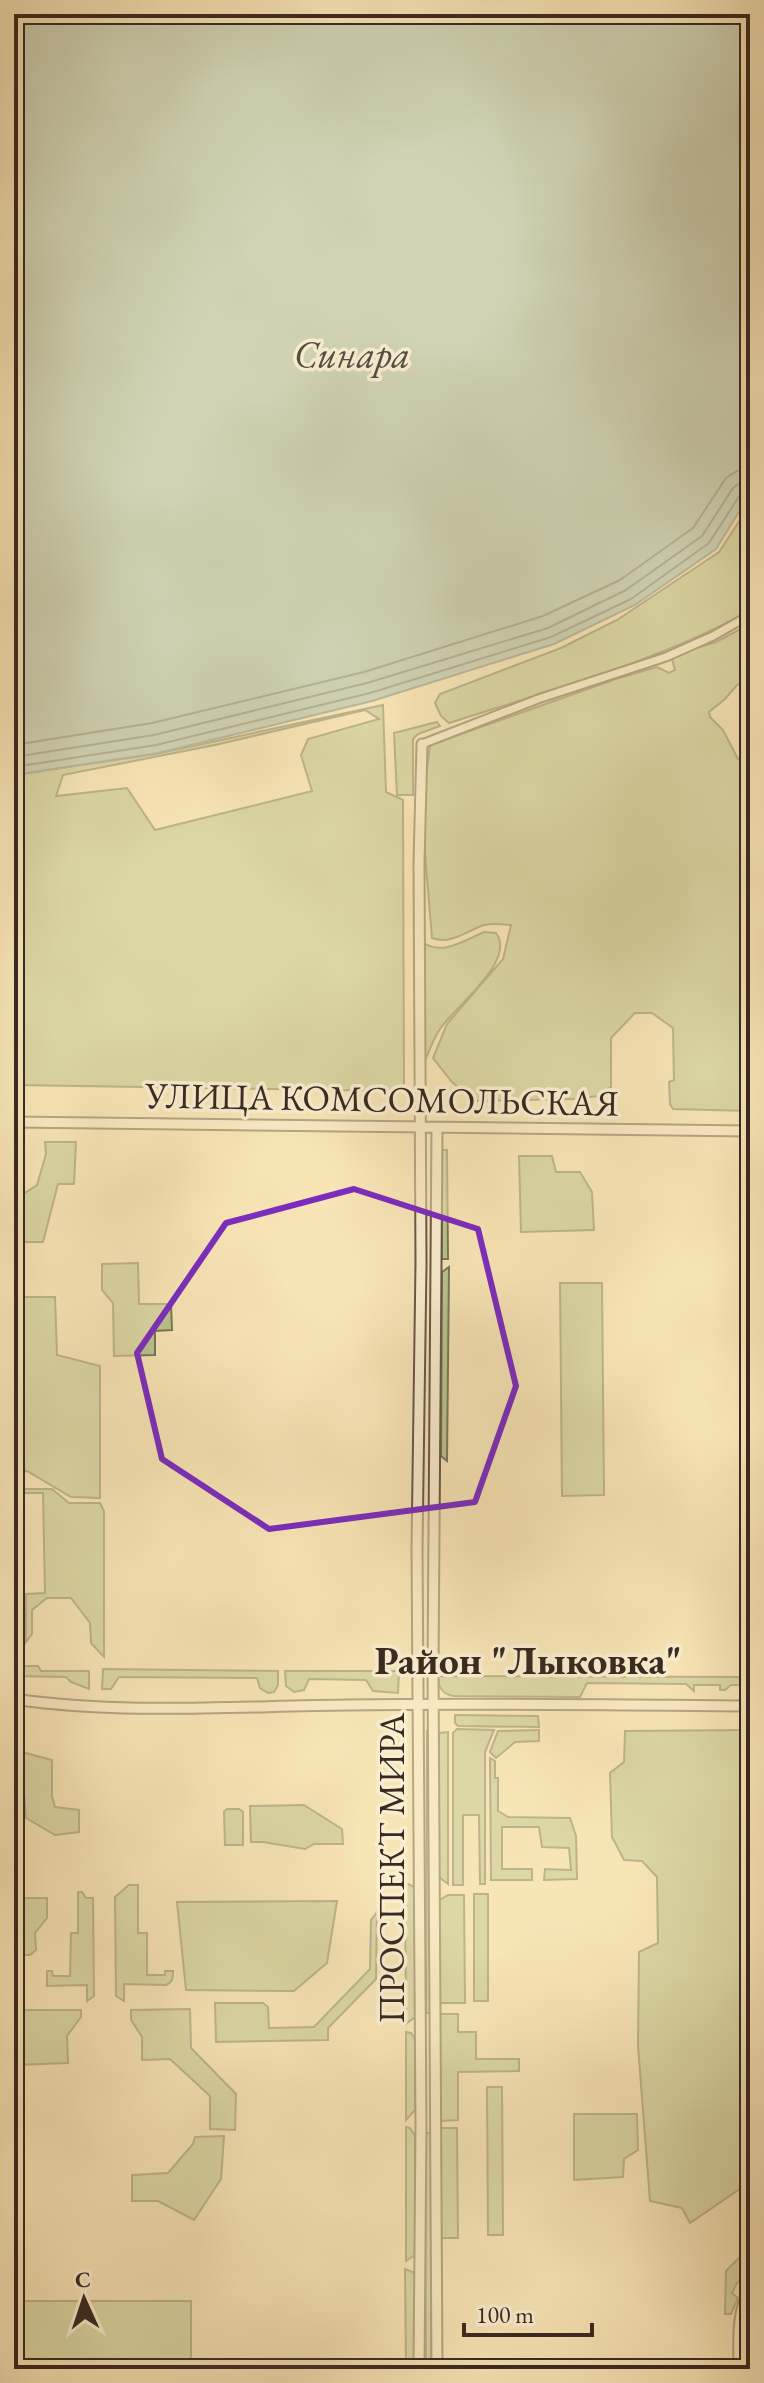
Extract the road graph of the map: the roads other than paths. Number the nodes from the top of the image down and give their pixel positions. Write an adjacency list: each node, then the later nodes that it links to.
1 (750, 615): 2 (street)
2 (422, 744): 4 (street, ПРОСПЕКТ МИРА)
3 (14, 1122): 4 (street, УЛИЦА КОМСОМОЛЬСКАЯ)
4 (421, 1127): 5 (street, УЛИЦА КОМСОМОЛЬСКАЯ); 7 (street, ПРОСПЕКТ МИРА)
5 (437, 1128): 6 (street, УЛИЦА КОМСОМОЛЬСКАЯ); 8 (street, ПРОСПЕКТ МИРА)
6 (750, 1131)
7 (421, 1263): 8 (street); 9 (street, ПРОСПЕКТ МИРА)
8 (436, 1263): 10 (street, ПРОСПЕКТ МИРА)
9 (418, 1442): 10 (street); 11 (street, ПРОСПЕКТ МИРА)
10 (435, 1442): 12 (street, ПРОСПЕКТ МИРА)
11 (417, 1549): 12 (street); 15 (street, ПРОСПЕКТ МИРА)
12 (434, 1549): 14 (street, ПРОСПЕКТ МИРА)
13 (14, 1699): 15 (street)
14 (434, 1703): 15 (street); 16 (street); 18 (street, ПРОСПЕКТ МИРА)
15 (417, 1704): 17 (street, ПРОСПЕКТ МИРА)
16 (750, 1706)
17 (421, 2124): 18 (street); 20 (street, ПРОСПЕКТ МИРА)
18 (436, 2124): 21 (street, ПРОСПЕКТ МИРА)
19 (750, 2289): 22 (street)
20 (419, 2369)
21 (437, 2369)
22 (739, 2369)

